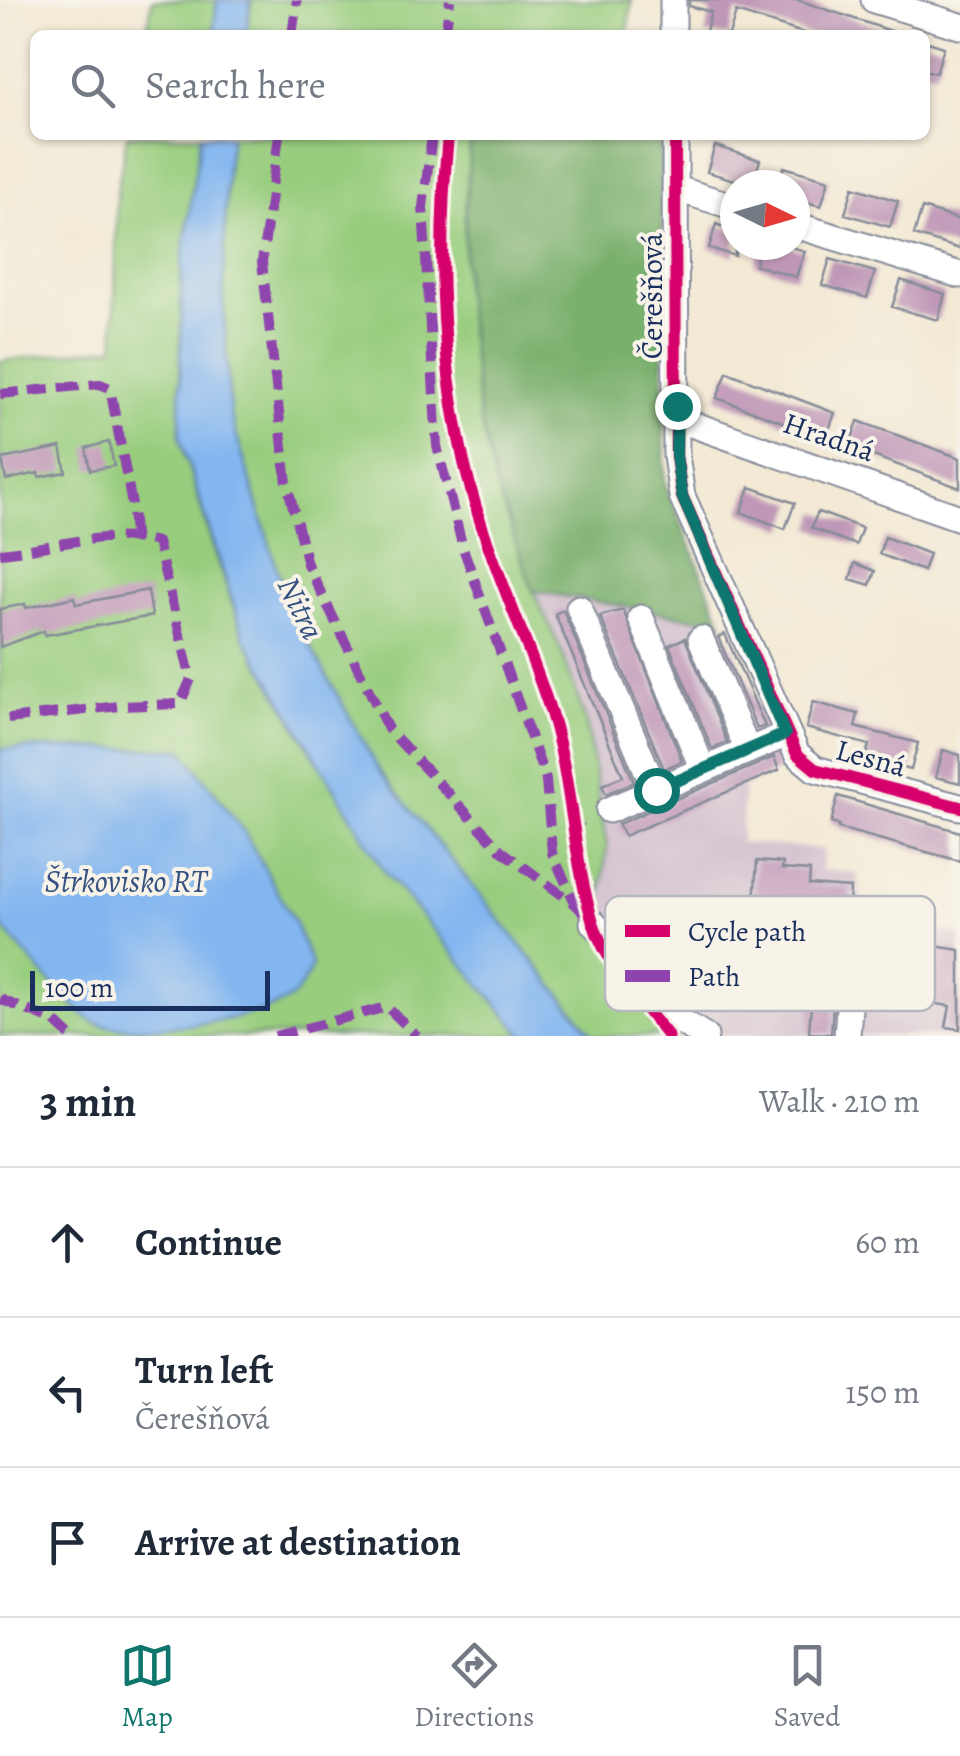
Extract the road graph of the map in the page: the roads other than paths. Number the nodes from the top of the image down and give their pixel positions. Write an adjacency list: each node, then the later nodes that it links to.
1 (673, 0): 4 (street)
2 (874, 0): 3 (street)
3 (960, 26)
4 (673, 30)
5 (675, 140): 6 (street, Čerešňová)
6 (677, 189): 7 (street); 10 (street, Čerešňová)
7 (720, 202)
8 (810, 229): 9 (street)
9 (960, 274)
10 (677, 418): 11 (street, Hradná); 15 (street, Čerešňová)
11 (960, 518)
12 (580, 608): 18 (street)
13 (641, 618): 17 (street)
14 (701, 639): 16 (street)
15 (785, 734): 16 (street); 19 (street, Lesná)
16 (748, 750): 17 (street)
17 (702, 770): 18 (street)
18 (656, 790): 20 (street)
19 (960, 807)
20 (609, 810)
21 (593, 923): 22 (street)
22 (605, 936)
23 (673, 1011): 25 (street)
24 (848, 1011): 26 (street)
25 (706, 1036)
26 (846, 1036)

